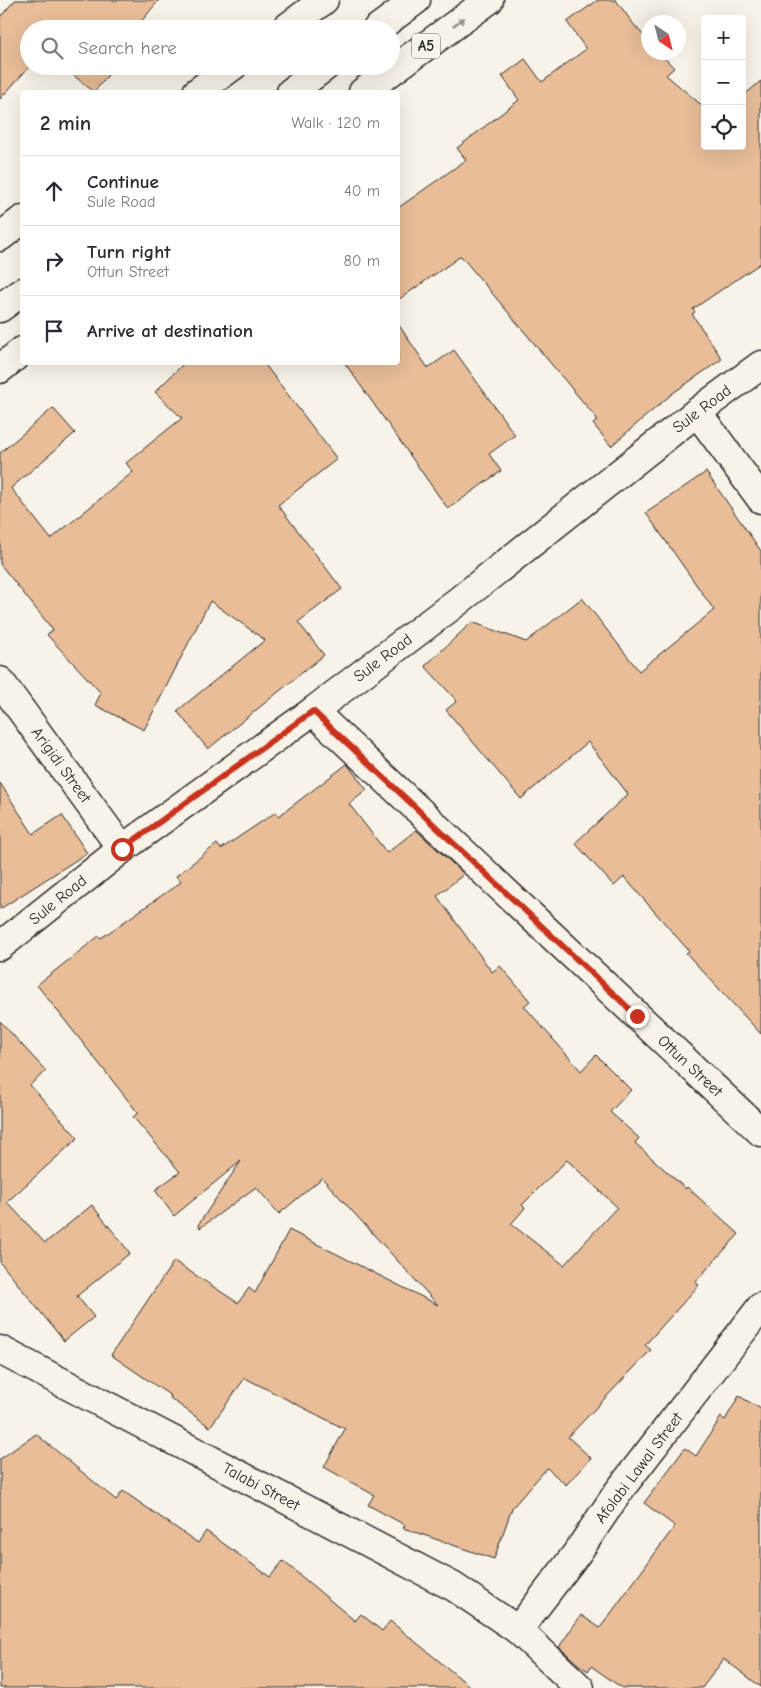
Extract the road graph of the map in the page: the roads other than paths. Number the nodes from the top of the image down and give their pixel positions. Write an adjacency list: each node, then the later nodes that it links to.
1 (324, 0): 4 (main road)
2 (416, 0): 5 (main road)
3 (489, 0): 6 (main road, A5, one-way to 3)
4 (297, 20)
5 (389, 20)
6 (400, 65)
7 (221, 75): 10 (main road)
8 (314, 75): 11 (main road)
9 (386, 75): 12 (main road, A5, one-way to 9)
10 (200, 90)
11 (294, 90)
12 (366, 90)
13 (20, 222): 14 (main road)
14 (0, 237)
15 (20, 293): 16 (main road)
16 (0, 308)
17 (20, 353): 19 (main road)
18 (761, 365): 20 (main road, Sule Road)
19 (0, 368)
20 (697, 412): 21 (main road); 23 (main road, Sule Road)
21 (761, 500)
22 (0, 681): 24 (main road, Arigidi Street)
23 (313, 711): 24 (main road, Sule Road); 26 (main road, Ottun Street)
24 (122, 849): 25 (main road, Sule Road)
25 (0, 946)
26 (761, 1132)
27 (761, 1307): 29 (main road, Afolabi Lawal Street)
28 (0, 1350): 29 (main road, Talabi Street)
29 (518, 1630): 30 (main road, Talabi Street)
30 (580, 1688)

